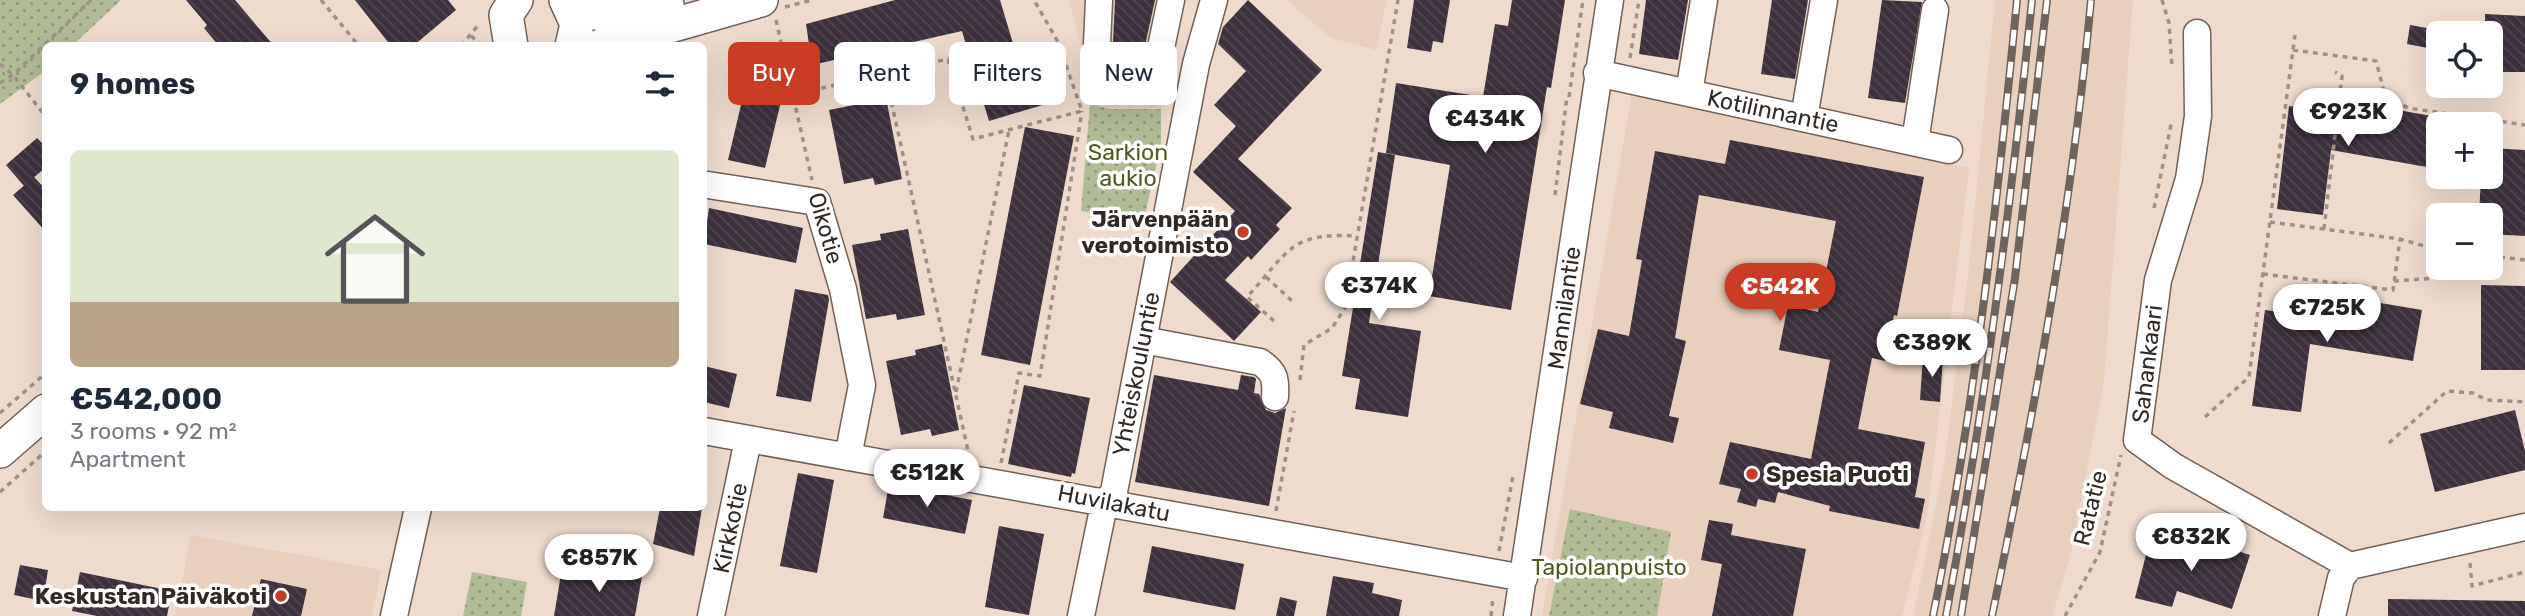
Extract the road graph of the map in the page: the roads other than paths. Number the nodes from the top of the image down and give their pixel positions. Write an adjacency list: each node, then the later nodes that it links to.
1 (684, 0): 8 (main road)
2 (1099, 0): 3 (street)
3 (1171, 0)
4 (1214, 0): 20 (street, Yhteiskouluntie)
5 (1610, 0): 14 (street, Mannilantie)
6 (1704, 0): 15 (street)
7 (1824, 0): 16 (street)
8 (567, 1): 12 (main road)
9 (767, 5): 13 (main road)
10 (1935, 10): 17 (street)
11 (2197, 33): 30 (street, Sahankaari)
12 (573, 42)
13 (616, 42)
14 (1597, 73): 15 (street, Kotilinnantie); 31 (street, Mannilantie)
15 (1689, 93): 16 (street, Kotilinnantie)
16 (1804, 118): 17 (street, Kotilinnantie)
17 (1915, 142): 18 (street, Kotilinnantie)
18 (1949, 150)
19 (708, 185): 26 (street, Oikotie)
20 (1143, 340): 21 (street); 27 (street, Yhteiskouluntie)
21 (1289, 397)
22 (42, 414): 25 (main road)
23 (707, 432): 24 (street, Huvilakatu)
24 (748, 440): 26 (street, Huvilakatu); 33 (street, Kirkkotie)
25 (0, 451)
26 (848, 457): 27 (street, Huvilakatu)
27 (1108, 501): 31 (street, Huvilakatu); 34 (street, Yhteiskouluntie)
28 (417, 511): 32 (street)
29 (2525, 527): 30 (street)
30 (2350, 566): 36 (street)
31 (1524, 578): 35 (street, Mannilantie)
32 (394, 616)
33 (711, 616)
34 (1081, 616)
35 (1517, 616)
36 (2332, 616)

